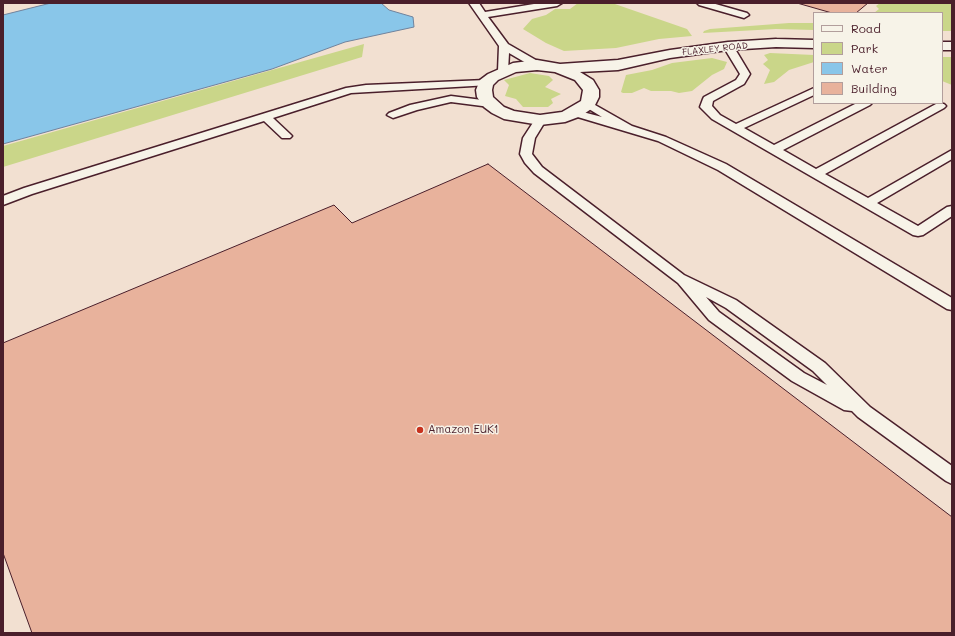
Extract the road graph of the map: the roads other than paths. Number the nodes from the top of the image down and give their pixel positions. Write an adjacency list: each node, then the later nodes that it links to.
1 (474, 3): 4 (lane)
2 (557, 3): 4 (lane)
3 (702, 3): 5 (lane)
4 (482, 15): 7 (lane)
5 (744, 15)
6 (813, 44): 8 (street, FLAXLEY ROAD)
7 (504, 46): 9 (lane); 12 (lane)
8 (728, 46): 10 (street, FLAXLEY ROAD); 25 (lane)
9 (537, 65): 11 (street); 12 (street)
10 (618, 65): 11 (street); 14 (street)
11 (558, 68): 14 (street)
12 (503, 71): 13 (street)
13 (486, 83): 16 (street); 22 (lane)
14 (587, 83): 19 (street)
15 (813, 91): 25 (lane)
16 (490, 104): 21 (lane); 23 (street)
17 (864, 104): 27 (lane)
18 (937, 105): 20 (lane); 29 (lane)
19 (581, 109): 23 (street); 24 (lane); 24 (lane)
20 (952, 112)
21 (393, 115)
22 (265, 116): 26 (lane); 30 (lane)
23 (540, 120): 34 (lane)
24 (628, 128): 33 (lane)
25 (736, 128): 27 (lane)
26 (286, 136)
27 (774, 150): 29 (lane)
28 (952, 154): 31 (lane)
29 (816, 174): 31 (lane)
30 (3, 201)
31 (868, 203): 32 (lane)
32 (952, 210)
33 (952, 305)
34 (952, 476)

